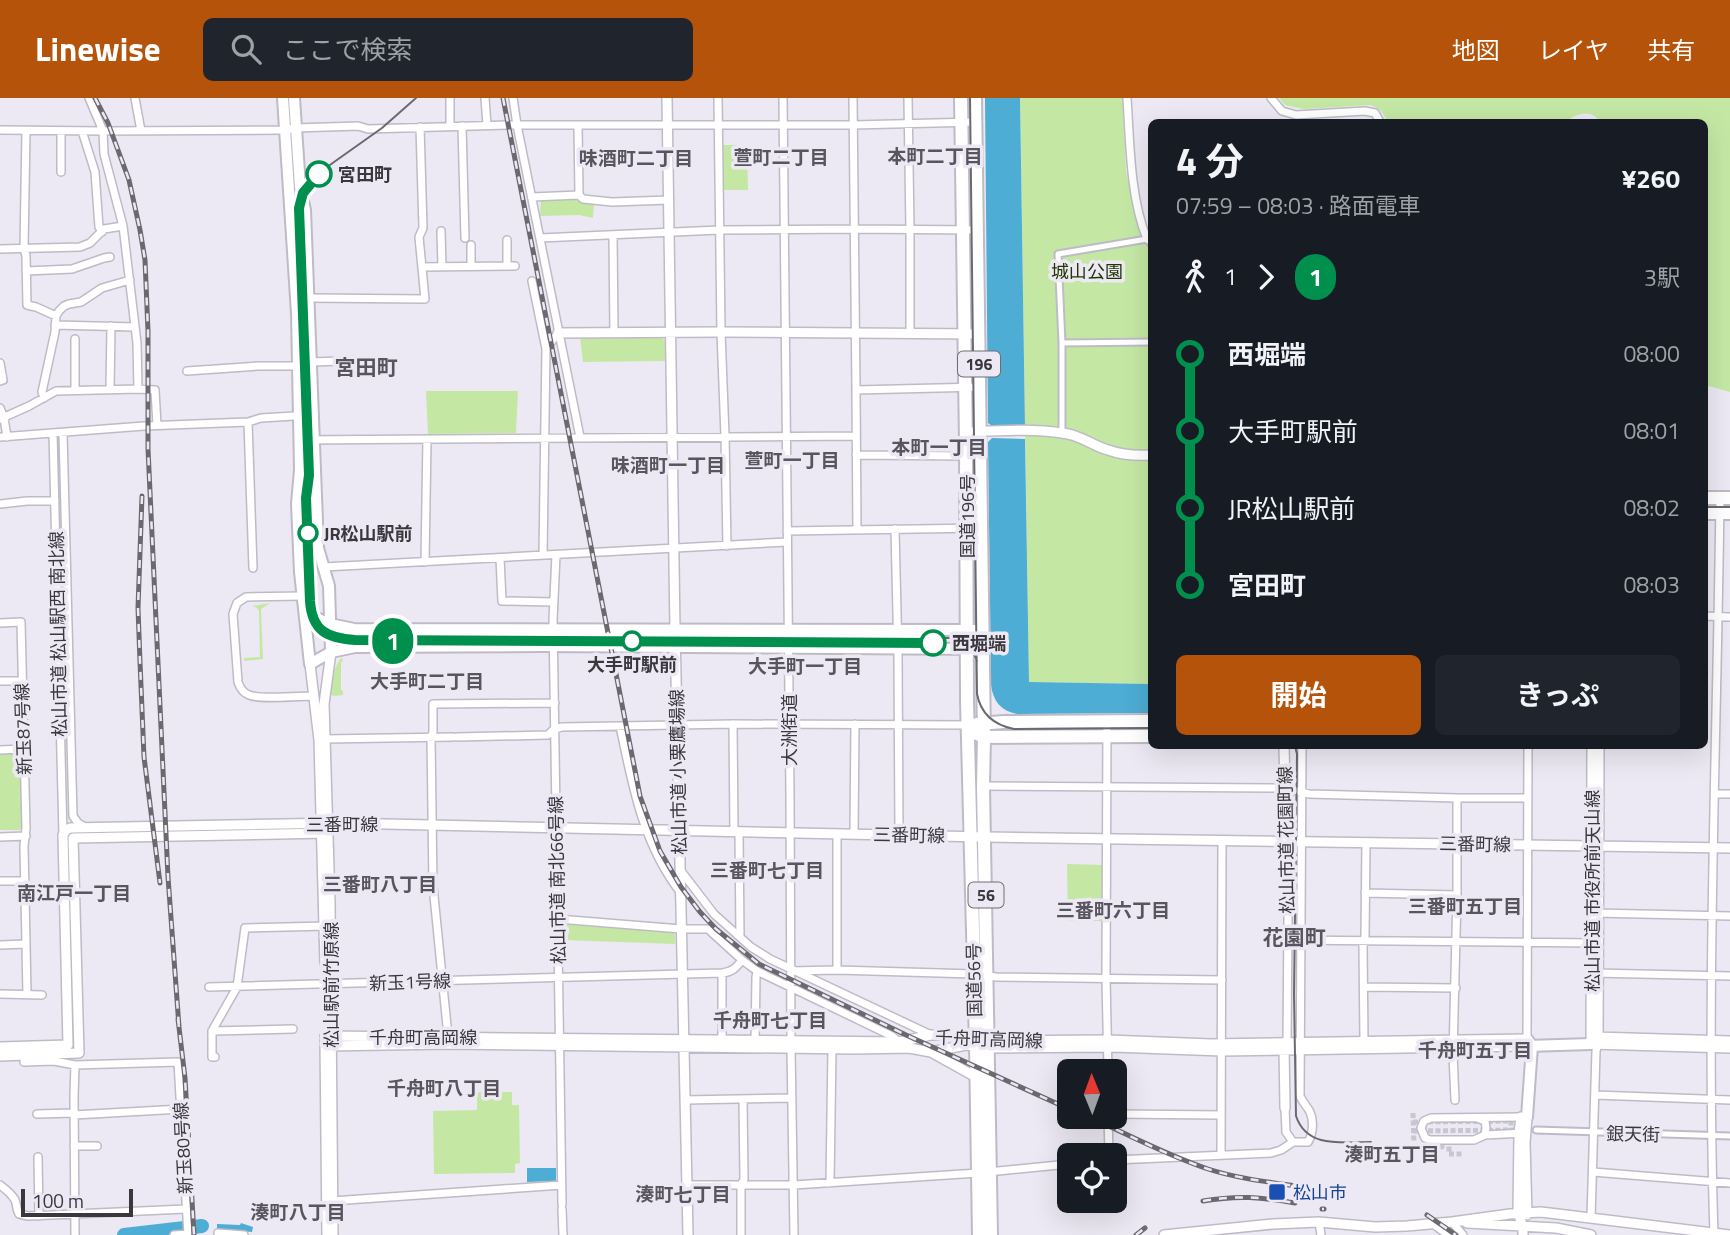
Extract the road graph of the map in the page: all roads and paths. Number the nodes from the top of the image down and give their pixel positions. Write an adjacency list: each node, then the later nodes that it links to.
1 (89, 98): 36 (street)
2 (135, 98): 37 (street)
3 (284, 98): 31 (main road)
4 (294, 98): 31 (main road)
5 (450, 98): 28 (street)
6 (485, 98): 23 (street)
7 (513, 98): 24 (street)
8 (667, 98): 26 (street, 松山市道 小栗鷹場線)
9 (718, 98): 21 (street)
10 (783, 98): 22 (street, 大洲街道)
11 (853, 98): 27 (street)
12 (908, 98): 20 (street)
13 (961, 98): 18 (highway, 国道196号 / 196)
14 (975, 98): 19 (highway, 国道196号 / 196)
15 (1127, 98): 57 (street)
16 (1271, 98): 17 (street)
17 (1378, 119)
18 (961, 122): 19 (street); 20 (street); 49 (highway, 国道196号 / 196)
19 (976, 122): 49 (highway, 国道196号 / 196)
20 (908, 123): 27 (street); 48 (street)
21 (718, 124): 22 (street); 26 (street); 46 (street)
22 (782, 124): 27 (street); 47 (street, 大洲街道)
23 (487, 125): 24 (street); 29 (street)
24 (517, 125): 25 (street); 40 (street)
25 (578, 125): 26 (street); 39 (street)
26 (668, 125): 43 (street, 松山市道 小栗鷹場線)
27 (853, 125): 45 (street)
28 (450, 126): 29 (street); 30 (street)
29 (462, 126): 54 (street)
30 (419, 127): 31 (street); 64 (street)
31 (290, 129): 37 (street); 69 (main road); 88 (main road)
32 (0, 130): 33 (street)
33 (26, 131): 34 (street); 61 (street)
34 (61, 131): 35 (street); 38 (street)
35 (82, 131): 36 (street); 41 (street)
36 (103, 131): 37 (street); 44 (street)
37 (141, 131)
38 (61, 172)
39 (579, 195): 40 (street); 43 (street)
40 (532, 197): 55 (street)
41 (98, 199): 42 (street); 51 (street)
42 (112, 199)
43 (669, 200): 52 (street, 松山市道 小栗鷹場線)
44 (123, 226): 51 (street); 67 (street)
45 (854, 229): 47 (street); 48 (street); 78 (street)
46 (719, 230): 47 (street); 52 (street); 75 (street)
47 (784, 230): 77 (street, 大洲街道)
48 (910, 230): 49 (street); 79 (street)
49 (970, 230): 80 (highway, 国道196号 / 196)
50 (441, 231): 65 (street)
51 (102, 232): 61 (street)
52 (670, 232): 53 (street); 74 (street, 松山市道 小栗鷹場線)
53 (613, 235): 55 (street); 73 (street)
54 (465, 237)
55 (540, 239): 76 (street)
56 (507, 240): 63 (street)
57 (1148, 240)
58 (1148, 242): 83 (street)
59 (471, 245): 63 (street)
60 (0, 248): 61 (street)
61 (24, 248): 66 (street)
62 (105, 255): 66 (street)
63 (471, 266): 65 (street)
64 (422, 267): 65 (street); 69 (street)
65 (442, 267)
66 (26, 271): 70 (street)
67 (130, 279): 70 (street); 72 (street)
68 (532, 281): 84 (street)
69 (307, 298): 86 (main road)
70 (56, 320): 71 (street); 96 (street)
71 (111, 326): 72 (street); 92 (street)
72 (135, 327): 93 (street)
73 (614, 332): 74 (street); 76 (street)
74 (671, 332): 75 (street); 107 (street, 松山市道 小栗鷹場線)
75 (721, 332): 77 (street); 108 (street)
76 (558, 333): 84 (street); 112 (street)
77 (785, 333): 78 (street); 109 (street, 大洲街道)
78 (855, 333): 79 (street); 95 (street)
79 (910, 334): 80 (street)
80 (972, 334): 91 (highway, 国道196号 / 196)
81 (75, 339): 94 (street)
82 (1148, 342): 83 (street)
83 (1062, 343): 106 (street)
84 (545, 349): 113 (street)
85 (377, 360): 86 (street)
86 (310, 362): 98 (main road)
87 (0, 363): 90 (street)
88 (298, 366): 89 (street); 99 (main road)
89 (187, 372)
90 (0, 381)
91 (972, 386): 95 (street); 103 (highway, 国道196号 / 196)
92 (110, 389): 93 (street); 94 (street)
93 (138, 389): 102 (street)
94 (75, 390): 96 (street)
95 (856, 390): 110 (street)
96 (44, 398): 100 (street)
97 (0, 408): 100 (street)
98 (312, 415): 99 (street); 114 (main road)
99 (298, 417): 101 (street); 116 (main road)
100 (2, 418): 111 (street)
101 (248, 422): 102 (street); 136 (street)
102 (157, 425): 105 (street)
103 (979, 431): 106 (street); 119 (highway, 国道196号 / 196)
104 (53, 433): 105 (street); 111 (street); 121 (street, 松山市道 松山駅西 南北線)
105 (63, 433): 198 (street, 松山市道 松山駅西 南北線)
106 (1062, 433): 118 (street)
107 (673, 436): 108 (street); 112 (street); 130 (street, 松山市道 小栗鷹場線)
108 (725, 436): 109 (street); 129 (street)
109 (786, 436): 110 (street); 127 (street, 大洲街道)
110 (856, 436): 117 (street)
111 (3, 437)
112 (580, 437): 113 (street)
113 (545, 438): 115 (street); 131 (street)
114 (313, 439): 115 (street); 116 (street); 135 (main road)
115 (426, 439): 134 (street)
116 (299, 440): 137 (main road)
117 (856, 455): 119 (street); 126 (street)
118 (1148, 455)
119 (973, 456): 124 (highway, 国道196号 / 196)
120 (1725, 498): 123 (street)
121 (55, 501): 122 (street); 209 (street, 松山市道 松山駅西 南北線)
122 (2, 504)
123 (1725, 513): 142 (street)
124 (974, 528): 125 (street); 148 (highway, 国道196号 / 196); 149 (highway, 国道196号 / 196)
125 (895, 529): 126 (street); 151 (street)
126 (857, 530): 127 (street)
127 (787, 531): 128 (street, 大洲街道)
128 (787, 542): 129 (street); 150 (street, 大洲街道)
129 (727, 545): 130 (street)
130 (674, 548): 132 (street); 147 (street, 松山市道 小栗鷹場線)
131 (543, 555): 132 (street); 133 (street)
132 (556, 555): 139 (street, 松山市道 南北66号線)
133 (500, 558): 134 (street); 139 (street)
134 (425, 562): 135 (street)
135 (324, 567): 137 (main road); 145 (main road)
136 (253, 568)
137 (300, 572): 138 (main road)
138 (303, 596): 140 (main road); 145 (main road); 162 (street)
139 (553, 602): 146 (street, 松山市道 南北66号線)
140 (305, 612): 145 (main road); 159 (main road)
141 (1708, 617): 142 (street)
142 (1719, 617): 143 (street); 193 (street)
143 (1730, 617)
144 (0, 623): 161 (street, 新玉87号線)
145 (330, 624): 146 (main road); 158 (main road)
146 (554, 630): 147 (main road); 152 (street, 松山市道 南北66号線)
147 (675, 630): 150 (main road); 153 (street, 松山市道 小栗鷹場線)
148 (967, 630): 149 (main road); 151 (main road); 156 (highway, 国道196号 / 196)
149 (983, 630): 157 (highway, 国道196号 / 196)
150 (788, 631): 151 (main road); 154 (street, 大洲街道)
151 (897, 631): 155 (street)
152 (554, 647): 153 (main road); 158 (main road); 164 (street, 松山市道 南北66号線)
153 (676, 647): 154 (main road); 173 (street, 松山市道 小栗鷹場線)
154 (788, 648): 155 (main road); 170 (street, 大洲街道)
155 (898, 648): 156 (main road); 172 (street)
156 (967, 648): 157 (main road); 174 (highway, 国道196号 / 196)
157 (983, 649): 163 (highway, 国道196号 / 196)
158 (331, 652): 159 (main road); 162 (street); 181 (street, 松山駅前竹原線)
159 (310, 664): 162 (street, 松山駅前竹原線)
160 (0, 681): 161 (street)
161 (22, 681): 182 (street, 新玉87号線)
162 (314, 695): 181 (street, 松山駅前竹原線)
163 (983, 701): 165 (highway); 168 (highway, 国道196号 / 196)
164 (555, 703): 176 (street, 松山市道 南北66号線); 178 (street)
165 (1004, 722): 166 (highway); 168 (highway)
166 (1107, 722): 167 (highway); 180 (street)
167 (1148, 722)
168 (983, 723): 174 (highway); 179 (highway, 国道56号 / 56)
169 (733, 724): 170 (street); 173 (street); 203 (street)
170 (789, 724): 171 (street); 205 (street, 大洲街道)
171 (855, 724): 172 (street); 206 (street)
172 (899, 724): 174 (street); 208 (street)
173 (677, 725): 175 (street); 202 (street, 松山市道 小栗鷹場線)
174 (968, 725): 179 (highway); 212 (highway, 国道56号 / 56)
175 (620, 726): 176 (street); 201 (street)
176 (554, 729): 178 (street); 200 (street, 松山市道 南北66号線)
177 (1148, 736): 180 (highway)
178 (431, 737): 181 (street); 197 (street)
179 (984, 737): 180 (highway); 189 (highway, 国道56号 / 56)
180 (1107, 737): 190 (street)
181 (322, 740): 199 (street, 松山駅前竹原線)
182 (24, 749): 188 (street); 210 (street, 新玉87号線)
183 (1284, 749): 191 (street, 松山市道 花園町線)
184 (1302, 749): 192 (street, 松山市道 花園町線)
185 (1528, 749): 196 (street)
186 (1592, 749): 220 (street, 松山市道 市役所前天山線)
187 (1600, 749): 220 (street, 松山市道 市役所前天山線)
188 (0, 750)
189 (984, 786): 190 (street); 212 (highway, 国道56号 / 56)
190 (1107, 787): 191 (street); 213 (street)
191 (1285, 788): 192 (street); 215 (street, 松山市道 花園町線)
192 (1302, 792): 195 (street); 216 (street, 松山市道 花園町線)
193 (1715, 794): 194 (street); 221 (street)
194 (1730, 794)
195 (1457, 798): 196 (street); 218 (street)
196 (1528, 798): 219 (street)
197 (433, 826): 199 (street, 三番町線); 200 (street, 三番町線); 257 (street)
198 (87, 828): 199 (street, 三番町線); 204 (street, 三番町線)
199 (325, 828): 204 (street, 三番町線); 233 (street, 松山駅前竹原線)
200 (556, 828): 201 (street, 三番町線); 232 (street, 松山市道 南北66号線)
201 (645, 830): 202 (street, 三番町線); 226 (street)
202 (679, 830): 203 (street, 三番町線); 223 (street, 松山市道 小栗鷹場線)
203 (736, 832): 205 (street, 三番町線); 235 (street)
204 (73, 833): 209 (street); 293 (street)
205 (790, 833): 207 (street, 三番町線); 247 (street, 大洲街道)
206 (854, 833): 207 (street, 三番町線); 208 (street, 三番町線)
207 (836, 834): 245 (street)
208 (899, 834): 212 (street, 三番町線)
209 (63, 835): 287 (street, 松山市道 松山駅西 南北線)
210 (26, 836): 211 (street); 225 (street, 新玉87号線)
211 (0, 837)
212 (978, 837): 213 (street, 三番町線); 252 (highway, 国道56号 / 56)
213 (1106, 838): 214 (street, 三番町線); 255 (street)
214 (1222, 840): 215 (street, 三番町線); 256 (street)
215 (1284, 841): 216 (street, 三番町線); 236 (street, 松山市道 花園町線)
216 (1305, 841): 217 (street, 三番町線); 237 (street, 松山市道 花園町線)
217 (1366, 843): 218 (street, 三番町線); 227 (street)
218 (1457, 844): 219 (street, 三番町線); 228 (street)
219 (1529, 845): 220 (street, 三番町線); 240 (street)
220 (1595, 846): 221 (street, 三番町線); 229 (street, 松山市道 市役所前天山線)
221 (1714, 848): 222 (street, 三番町線); 230 (street)
222 (1730, 848)
223 (680, 870): 226 (street, 松山市道 小栗鷹場線); 235 (street)
224 (0, 881): 225 (street)
225 (25, 881): 242 (street, 新玉87号線)
226 (681, 893): 234 (street, 松山市道 小栗鷹場線)
227 (1365, 893): 228 (street); 238 (street)
228 (1457, 895): 239 (street)
229 (1595, 913): 230 (street); 241 (street, 松山市道 市役所前天山線)
230 (1712, 915): 231 (street); 251 (street)
231 (1730, 916)
232 (558, 919): 234 (street); 254 (street, 松山市道 南北66号線)
233 (328, 926): 258 (street, 松山駅前竹原線); 261 (street)
234 (681, 929): 244 (street); 250 (street, 松山市道 小栗鷹場線)
235 (740, 937): 247 (street)
236 (1287, 940): 237 (street); 288 (street, 松山市道 花園町線)
237 (1304, 940): 238 (street); 285 (street, 松山市道 花園町線)
238 (1364, 940): 239 (street); 259 (street)
239 (1456, 941): 240 (street); 262 (street)
240 (1527, 942): 241 (street); 282 (street)
241 (1595, 943): 249 (street, 松山市道 市役所前天山線)
242 (26, 944): 243 (street); 265 (street, 新玉87号線)
243 (0, 945)
244 (742, 960): 246 (street); 248 (street)
245 (837, 970): 247 (street); 252 (street)
246 (758, 971): 263 (street); 278 (street)
247 (791, 971): 263 (street, 大洲街道); 269 (street)
248 (722, 973): 250 (street, 新玉1号線); 277 (street)
249 (1595, 973): 251 (street); 271 (street, 松山市道 市役所前天山線)
250 (682, 974): 254 (street, 新玉1号線); 276 (street, 松山市道 小栗鷹場線)
251 (1711, 975): 253 (street); 283 (street)
252 (981, 976): 255 (street); 274 (highway, 国道56号 / 56)
253 (1730, 976)
254 (559, 978): 257 (street, 新玉1号線); 275 (street, 松山市道 南北66号線)
255 (1106, 978): 256 (street); 280 (street)
256 (1222, 980): 290 (street)
257 (443, 981): 258 (street, 新玉1号線); 270 (street)
258 (328, 984): 261 (street, 新玉1号線); 272 (street, 松山駅前竹原線)
259 (1364, 986): 262 (street); 286 (street)
260 (209, 987): 261 (street, 新玉1号線)
261 (237, 987): 268 (street)
262 (1456, 988): 281 (street)
263 (791, 989): 279 (street, 大洲街道); 284 (street)
264 (0, 994): 265 (street)
265 (27, 994): 266 (street)
266 (42, 995)
267 (293, 1029): 268 (street)
268 (212, 1032): 295 (street)
269 (931, 1035): 274 (street, 千舟町高岡線); 284 (street, 千舟町高岡線)
270 (448, 1040): 272 (street, 千舟町高岡線); 275 (street, 千舟町高岡線)
271 (1595, 1040): 282 (main road); 283 (street); 299 (street)
272 (328, 1041): 337 (street, 松山駅前竹原線)
273 (1730, 1041): 283 (street)
274 (982, 1042): 280 (street, 千舟町高岡線); 292 (street, 千舟町高岡線); 298 (highway, 国道56号 / 56); 328 (highway, 国道56号 / 56)
275 (560, 1043): 276 (street, 千舟町高岡線); 333 (street, 松山市道 南北66号線)
276 (684, 1044): 277 (street, 千舟町高岡線); 303 (street, 松山市道 小栗鷹場線)
277 (722, 1044): 278 (street, 千舟町高岡線)
278 (755, 1044): 279 (street, 千舟町高岡線)
279 (791, 1044): 284 (street, 千舟町高岡線); 289 (street, 千舟町高岡線); 300 (street, 大洲街道)
280 (1108, 1044): 290 (street, 千舟町高岡線); 296 (street)
281 (1454, 1044): 282 (street, 千舟町高岡線); 286 (street, 千舟町高岡線); 304 (street)
282 (1528, 1044): 312 (main road)
283 (1710, 1044): 291 (street); 302 (street)
284 (903, 1046): 289 (street, 千舟町高岡線); 292 (street, 千舟町高岡線)
285 (1300, 1046): 286 (street, 千舟町高岡線); 288 (street, 千舟町高岡線); 320 (street, 松山市道 花園町線)
286 (1365, 1046)
287 (0, 1047)
288 (1285, 1047): 290 (street, 千舟町高岡線); 306 (street, 松山市道 花園町線)
289 (832, 1048): 330 (street)
290 (1222, 1048): 311 (street)
291 (1730, 1048)
292 (931, 1052): 298 (street)
293 (24, 1055): 294 (street); 297 (street)
294 (0, 1056)
295 (213, 1057)
296 (1108, 1059)
297 (75, 1065): 307 (street, 新玉80号線); 309 (street)
298 (976, 1077): 328 (highway, 国道56号 / 56)
299 (1595, 1095): 302 (street); 316 (street)
300 (792, 1098): 301 (street); 336 (street, 大洲街道)
301 (743, 1099): 303 (street); 335 (street)
302 (1711, 1099): 305 (street); 318 (street)
303 (685, 1100): 334 (street, 松山市道 小栗鷹場線)
304 (1455, 1100)
305 (1730, 1100)
306 (1285, 1108): 320 (street, 松山市道 花園町線)
307 (181, 1109): 309 (street); 338 (street, 新玉80号線)
308 (37, 1114): 309 (street)
309 (74, 1114): 321 (street)
310 (1127, 1114): 311 (street)
311 (1222, 1115): 323 (street)
312 (1524, 1117): 313 (street); 315 (street)
313 (1476, 1118): 317 (street); 317 (street)
314 (1536, 1130): 316 (street, 銀天街)
315 (1522, 1133): 317 (street); 339 (street)
316 (1594, 1133): 318 (street, 銀天街); 327 (street)
317 (1485, 1135)
318 (1711, 1135): 319 (street, 銀天街); 329 (street)
319 (1730, 1136)
320 (1293, 1142): 323 (street, 松山市道 花園町線)
321 (74, 1146): 322 (street); 340 (street)
322 (97, 1146)
323 (1221, 1156): 325 (street)
324 (38, 1157): 341 (street)
325 (1127, 1160)
326 (1057, 1165): 328 (street)
327 (1593, 1172): 329 (street); 342 (street)
328 (984, 1173): 330 (street); 360 (highway, 国道56号 / 56); 361 (highway, 国道56号 / 56)
329 (1711, 1182): 331 (street); 350 (street)
330 (830, 1183): 336 (street)
331 (1730, 1183)
332 (0, 1185): 341 (street)
333 (562, 1185): 337 (street); 356 (street, 松山市道 南北66号線)
334 (687, 1185): 335 (street); 357 (street, 松山市道 小栗鷹場線)
335 (741, 1185): 336 (street); 358 (street)
336 (794, 1185): 359 (street, 大洲街道)
337 (329, 1201): 354 (street, 松山駅前竹原線); 355 (street, 松山駅前竹原線)
338 (186, 1209): 340 (street); 346 (street, 新玉80号線)
339 (1523, 1213): 342 (street); 344 (street); 348 (street)
340 (74, 1214): 341 (street); 351 (street)
341 (39, 1216)
342 (1591, 1218): 350 (street)
343 (1319, 1222): 347 (street); 362 (street); 363 (street)
344 (1452, 1222): 345 (street); 348 (street); 365 (street)
345 (1433, 1223): 347 (street); 364 (street)
346 (187, 1231): 352 (street)
347 (1375, 1231)
348 (1523, 1231): 366 (street)
349 (218, 1233): 353 (street)
350 (1714, 1234): 367 (street)
351 (75, 1235)
352 (174, 1235)
353 (244, 1235)
354 (327, 1235)
355 (333, 1235)
356 (563, 1235)
357 (688, 1235)
358 (741, 1235)
359 (794, 1235)
360 (979, 1235)
361 (991, 1235)
362 (1164, 1235)
363 (1321, 1235)
364 (1448, 1235)
365 (1464, 1235)
366 (1591, 1235)
367 (1730, 1235)

